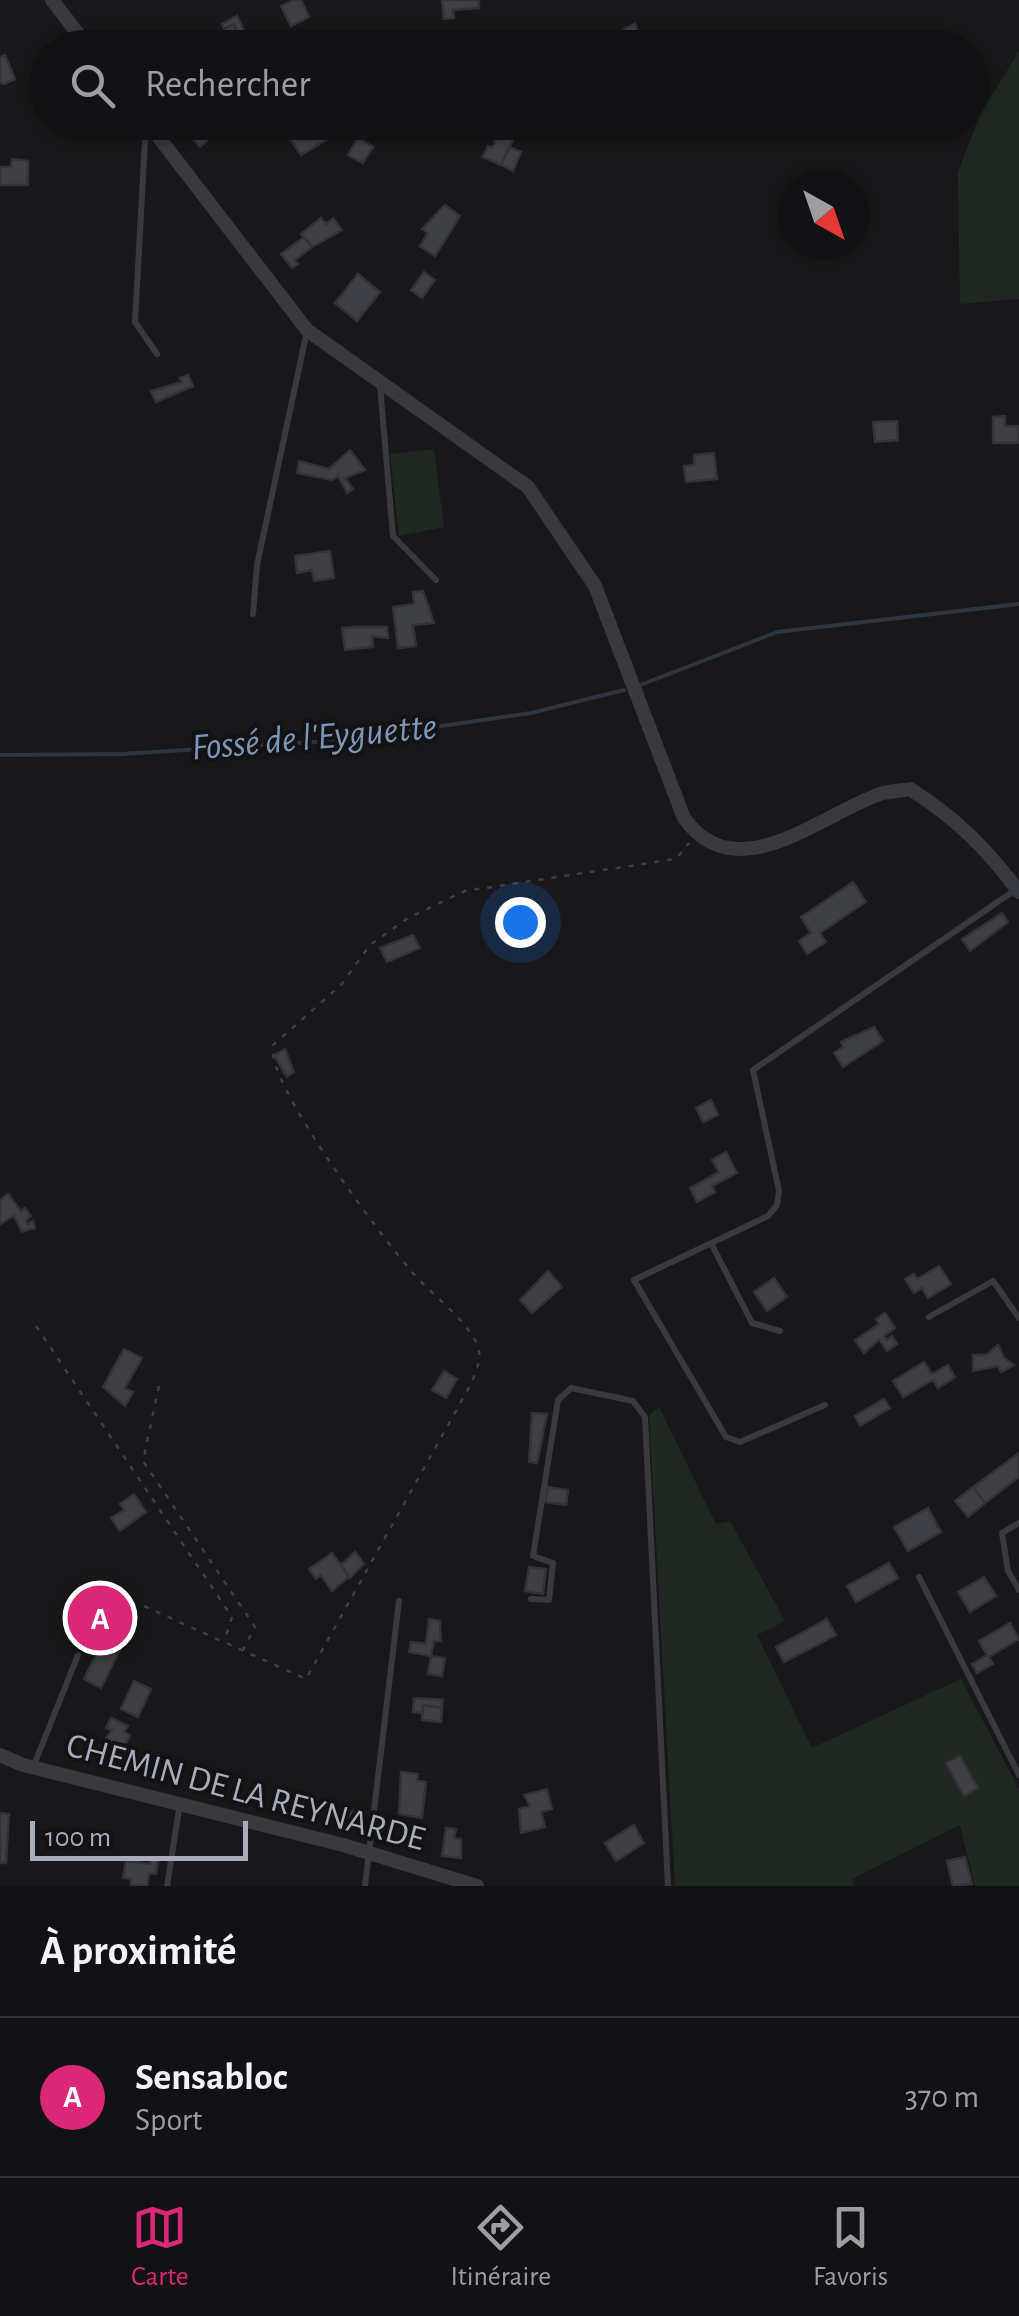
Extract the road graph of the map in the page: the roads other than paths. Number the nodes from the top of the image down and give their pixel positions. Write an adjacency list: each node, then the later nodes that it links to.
1 (52, 0): 2 (street)
2 (75, 30)
3 (145, 140): 6 (lane)
4 (160, 140): 5 (street)
5 (307, 330): 7 (street); 9 (lane)
6 (158, 354)
7 (380, 386): 8 (lane); 10 (street)
8 (436, 580)
9 (253, 614)
10 (1018, 890): 11 (lane)
11 (711, 1243): 14 (lane); 15 (lane)
12 (928, 1317): 13 (lane)
13 (1019, 1318)
14 (780, 1331)
15 (825, 1405)
16 (1019, 1523): 18 (lane)
17 (919, 1576): 24 (lane)
18 (1019, 1590)
19 (531, 1599): 30 (lane)
20 (400, 1602): 26 (lane)
21 (78, 1655): 23 (lane)
22 (0, 1755): 23 (street, CHEMIN DE LA REYNARDE)
23 (33, 1767): 25 (street, CHEMIN DE LA REYNARDE)
24 (1019, 1775)
25 (180, 1802): 26 (street, CHEMIN DE LA REYNARDE); 27 (lane)
26 (370, 1853): 28 (lane); 29 (street, CHEMIN DE LA REYNARDE)
27 (167, 1886)
28 (365, 1886)
29 (477, 1886)
30 (668, 1886)

